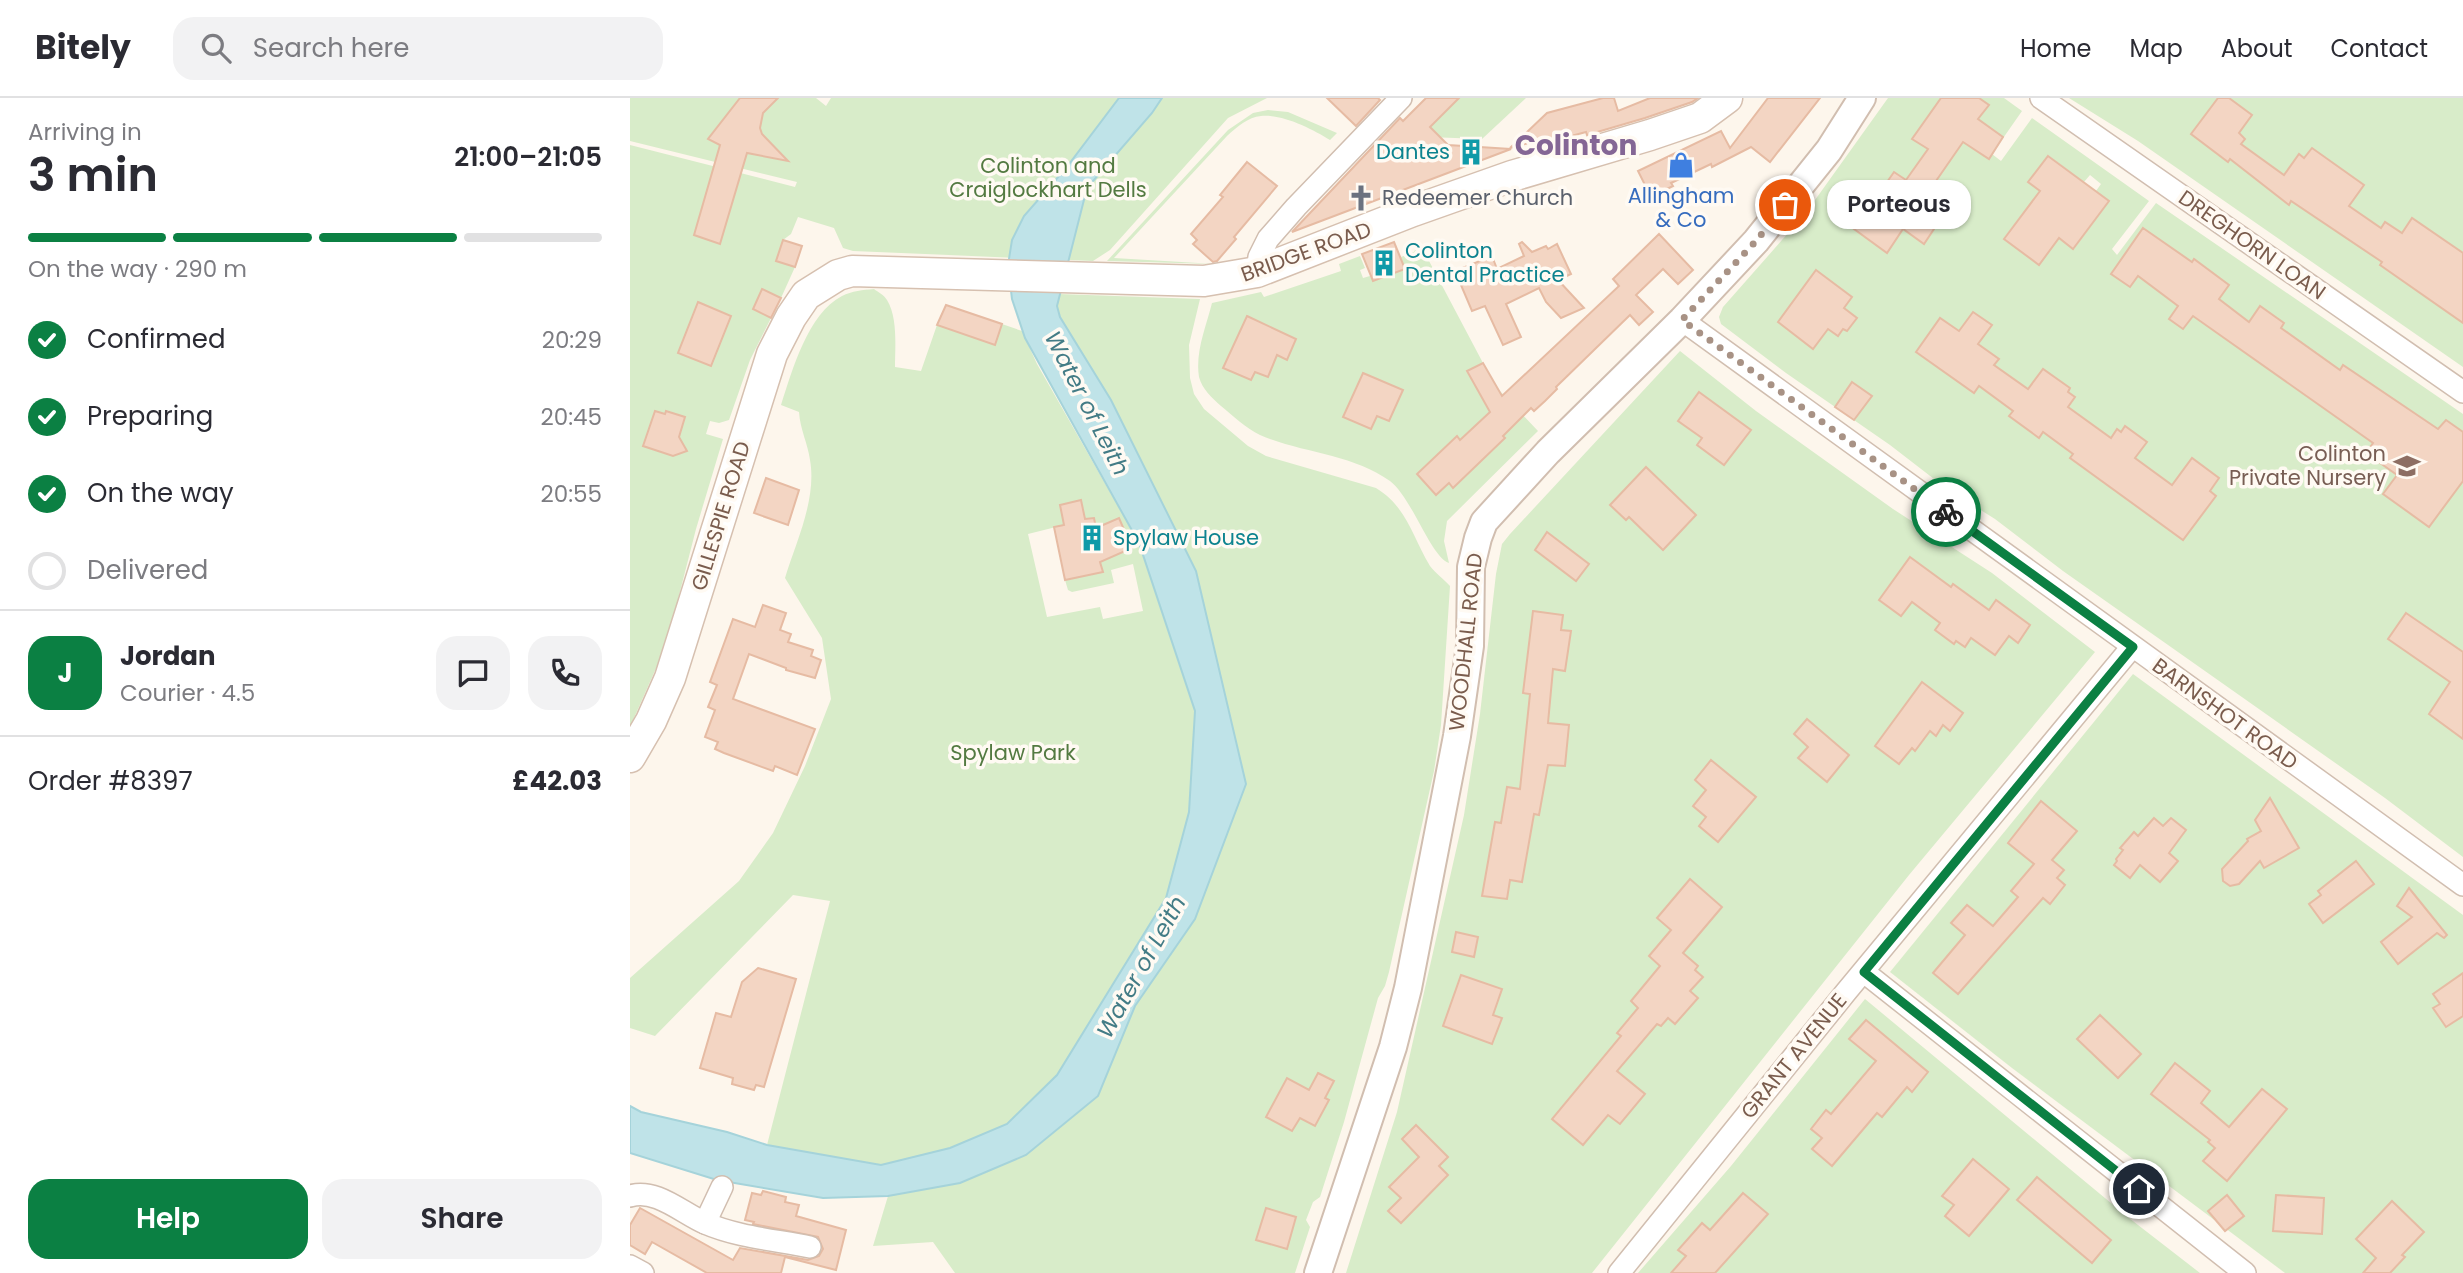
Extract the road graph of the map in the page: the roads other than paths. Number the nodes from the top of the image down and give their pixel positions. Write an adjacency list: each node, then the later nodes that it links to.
1 (1401, 98): 5 (street)
2 (1727, 98): 5 (main road, BRIDGE ROAD)
3 (1862, 98): 7 (street, WOODHALL ROAD)
4 (2042, 98): 8 (street, DREGHORN LOAN)
5 (1257, 272): 6 (main road, BRIDGE ROAD)
6 (821, 284): 10 (main road, GILLESPIE ROAD)
7 (1682, 320): 9 (street, BARNSHOT ROAD); 19 (street, WOODHALL ROAD)
8 (2463, 391)
9 (2133, 647): 11 (street, BARNSHOT ROAD); 12 (street, GRANT AVENUE)
10 (630, 757)
11 (2463, 885)
12 (1864, 972): 20 (street, GRANT AVENUE); 21 (street)
13 (722, 1187): 15 (street)
14 (630, 1196): 15 (street)
15 (705, 1223): 16 (street)
16 (810, 1247)
17 (630, 1266): 18 (street)
18 (643, 1273)
19 (1318, 1273)
20 (1619, 1273)
21 (2245, 1273)

